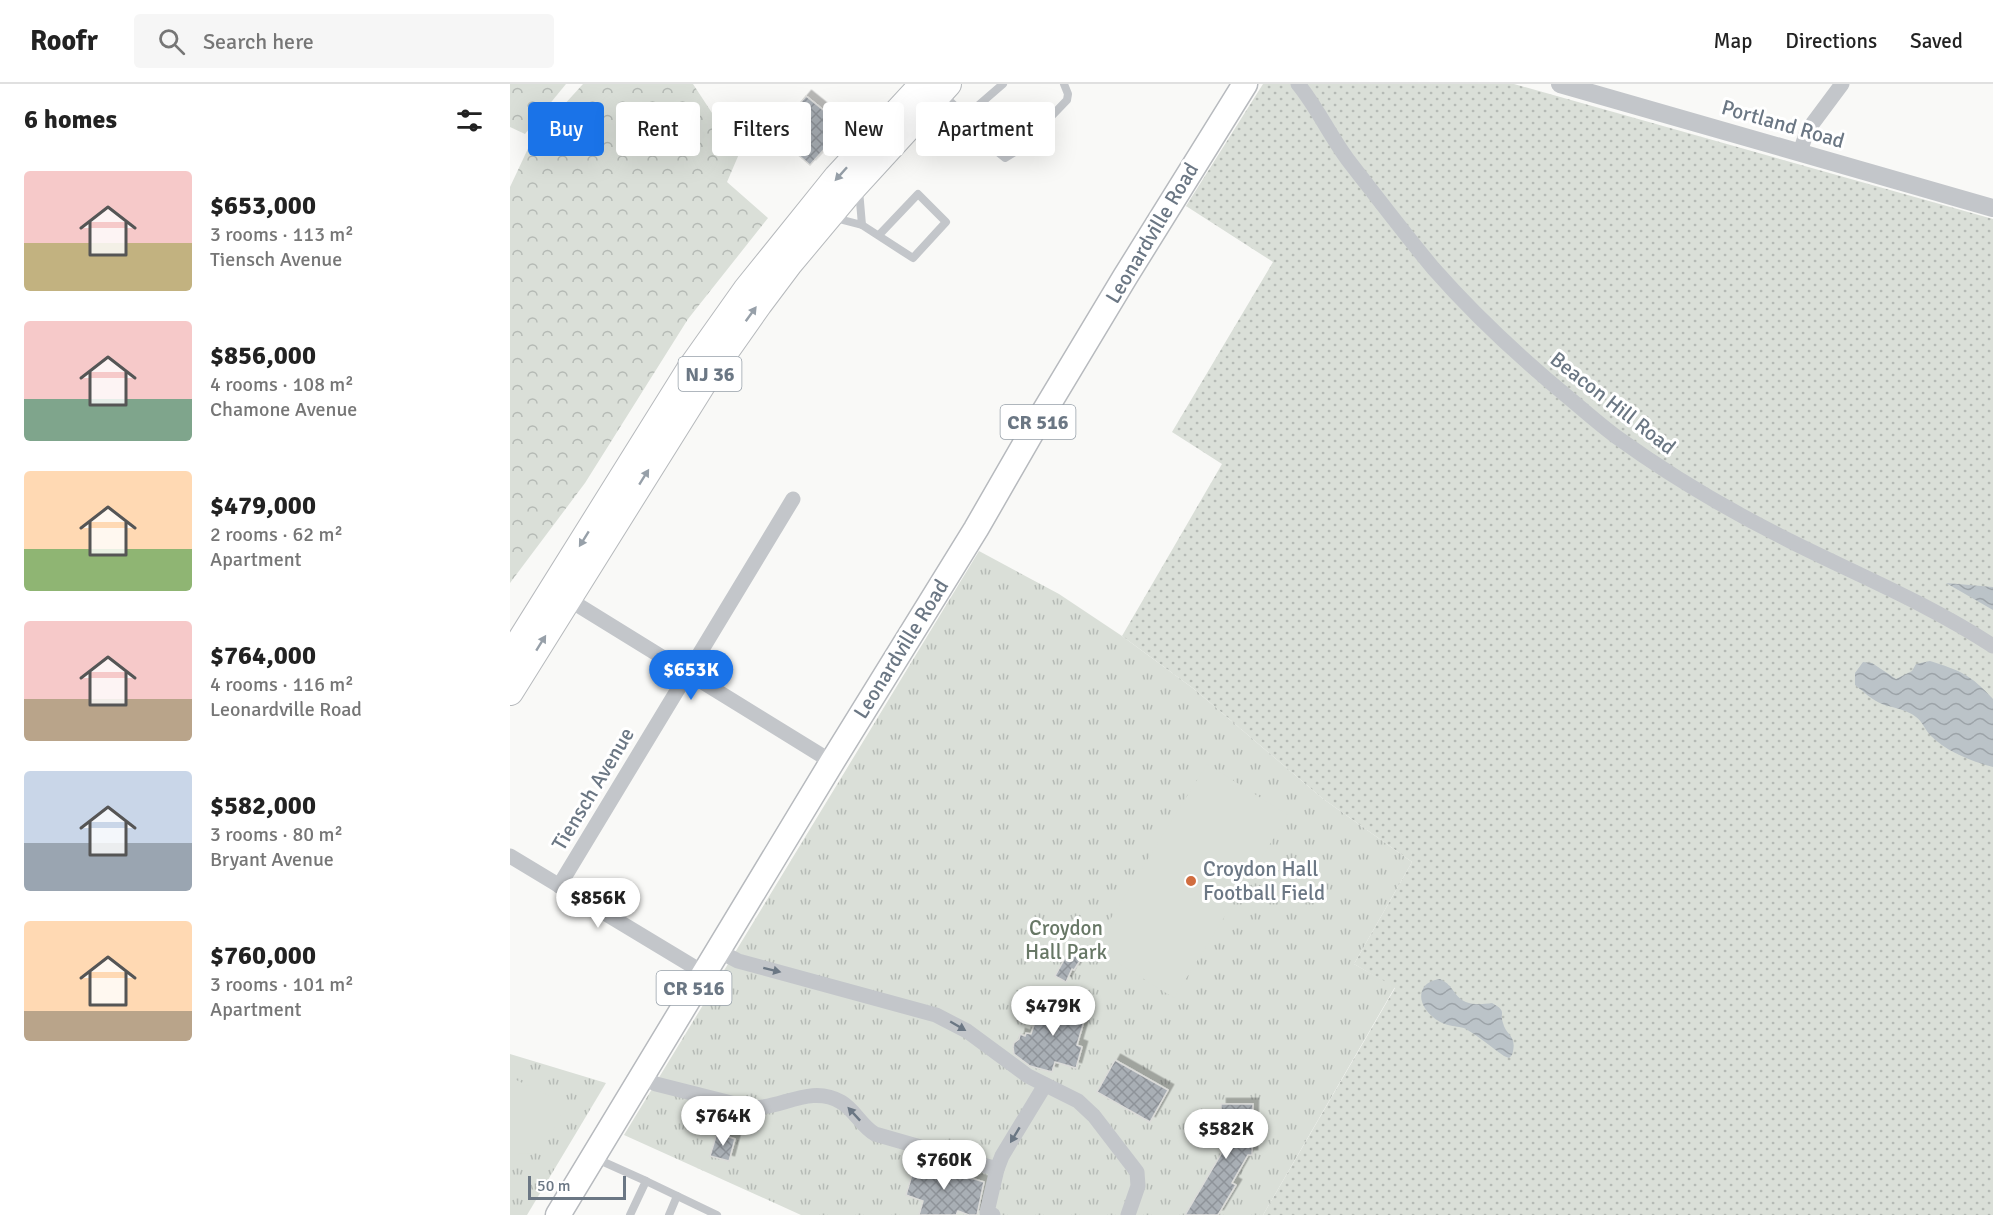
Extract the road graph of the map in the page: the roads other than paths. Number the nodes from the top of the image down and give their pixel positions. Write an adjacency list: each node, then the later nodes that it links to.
1 (1003, 84): 9 (lane)
2 (1064, 84): 10 (lane)
3 (1245, 84): 23 (main road, Leonardville Road / CR 516)
4 (1298, 84): 19 (street, Beacon Hill Road)
5 (1560, 84): 11 (street, Portland Road)
6 (1842, 84): 11 (street)
7 (935, 91): 8 (lane); 12 (highway, NJ 36); 20 (highway, NJ 36, one-way to 20)
8 (949, 102)
9 (982, 102)
10 (1055, 113)
11 (1800, 152): 13 (street, Portland Road)
12 (858, 182): 14 (highway, NJ 36); 15 (lane)
13 (1993, 208)
14 (828, 218): 15 (lane); 18 (highway, NJ 36, one-way to 14)
15 (862, 225): 16 (lane)
16 (879, 236): 16 (lane)
17 (793, 499): 21 (street, Tiensch Avenue)
18 (568, 599): 21 (street); 22 (highway, NJ 36, one-way to 18)
19 (1993, 646)
20 (510, 657)
21 (688, 673): 23 (street); 25 (street, Tiensch Avenue)
22 (510, 692)
23 (832, 762): 26 (main road, Leonardville Road / CR 516)
24 (510, 856): 25 (street)
25 (559, 886): 27 (street)
26 (717, 950): 27 (main road, Leonardville Road / CR 516); 29 (street, one-way to 29)
27 (704, 973): 28 (main road, Leonardville Road / CR 516)
28 (642, 1077): 30 (main road, Leonardville Road / CR 516); 31 (street, one-way to 28)
29 (1045, 1085): 31 (street, one-way to 31); 39 (street)
30 (593, 1157): 32 (lane); 36 (main road, Leonardville Road / CR 516)
31 (997, 1169): 35 (street)
32 (646, 1181): 33 (lane); 37 (lane)
33 (677, 1196): 34 (lane); 38 (lane)
34 (713, 1214)
35 (990, 1214)
36 (558, 1215)
37 (630, 1215)
38 (669, 1215)
39 (1128, 1215)

